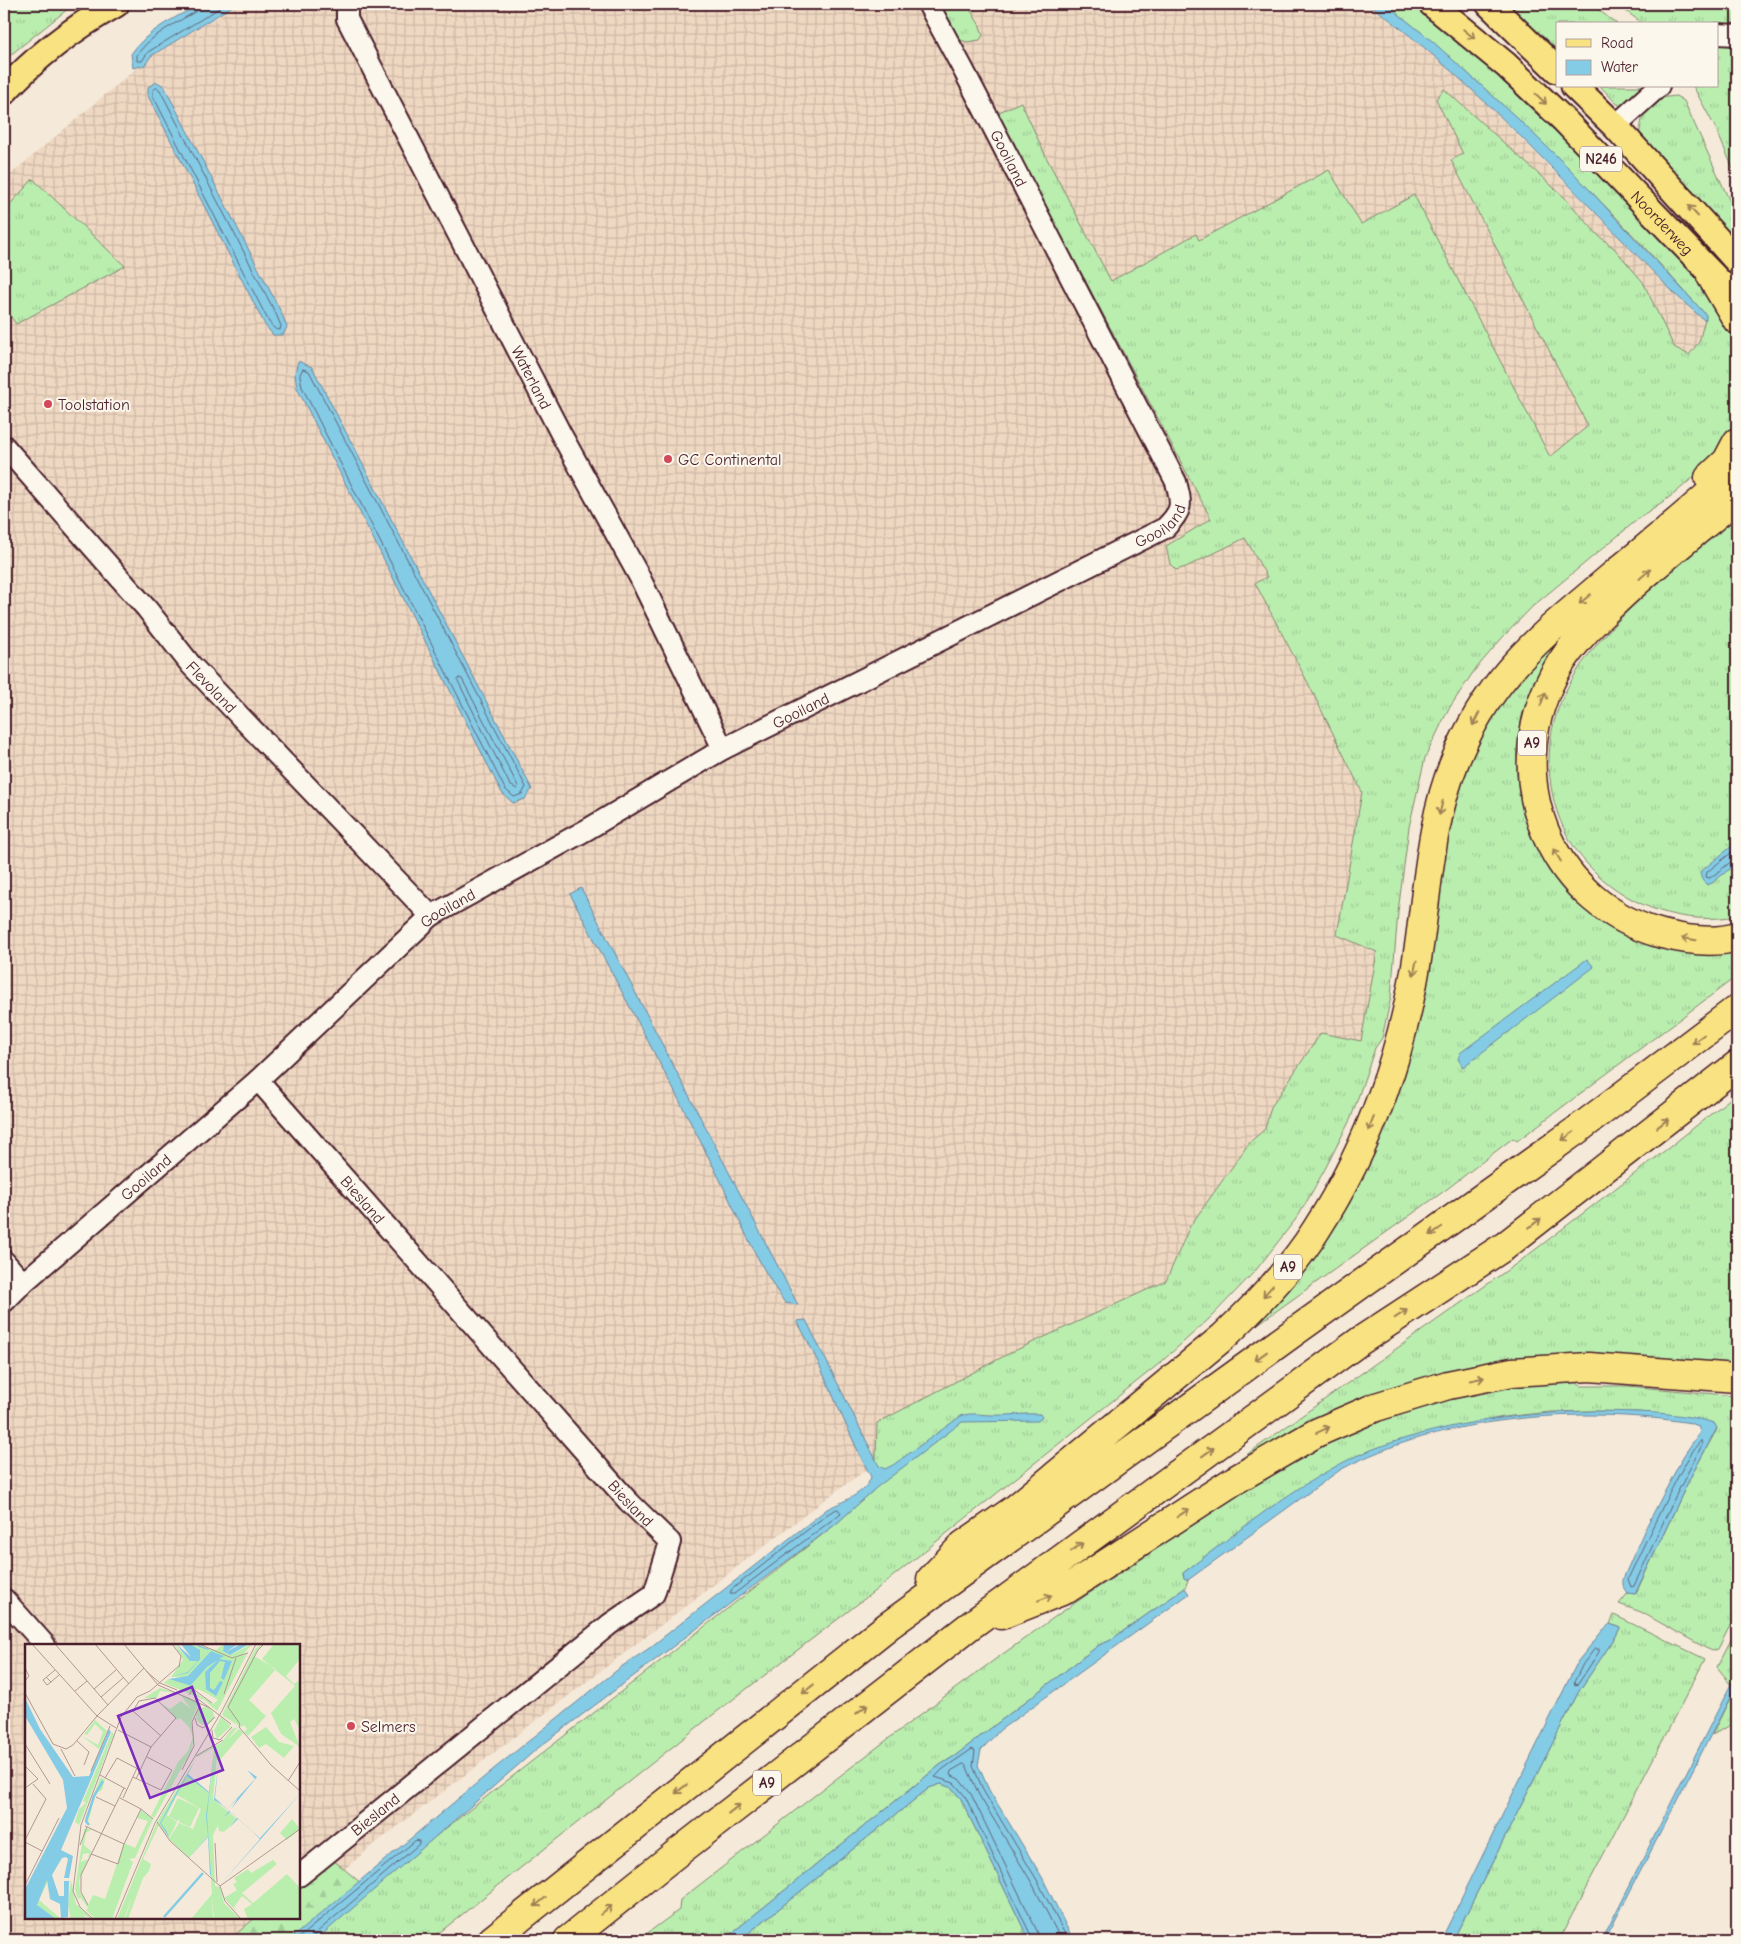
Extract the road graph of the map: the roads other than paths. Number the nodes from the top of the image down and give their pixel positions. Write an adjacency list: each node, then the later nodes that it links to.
1 (116, 4): 11 (main road)
2 (348, 4): 22 (street, Waterland)
3 (928, 4): 22 (street, Gooiland)
4 (1432, 4): 14 (main road, Noorderweg / N246, one-way to 14)
5 (1489, 4): 8 (main road)
6 (1718, 34): 7 (street)
7 (1737, 35)
8 (1556, 69)
9 (1576, 88): 12 (main road, Noorderweg / N246)
10 (1657, 88): 12 (street)
11 (4, 92)
12 (1616, 126): 13 (main road, Noorderweg / N246, one-way to 12)
13 (1734, 255)
14 (1711, 276): 15 (main road, Noorderweg / N246); 16 (highway)
15 (1737, 300)
16 (1737, 320)
17 (1737, 442): 21 (highway)
18 (4, 446): 23 (street, Flevoland)
19 (1737, 469): 21 (highway, A9)
20 (1737, 498): 24 (highway, A9, one-way to 20)
21 (1676, 523): 33 (highway, A9, one-way to 33)
22 (723, 749): 23 (street, Gooiland)
23 (431, 916): 27 (street, Gooiland)
24 (1737, 937)
25 (1737, 1009): 33 (highway, A9, one-way to 33)
26 (1737, 1066): 34 (highway, A9, one-way to 26)
27 (258, 1080): 29 (street, Gooiland); 36 (street, Biesland)
28 (4, 1261): 29 (street)
29 (23, 1283): 30 (street, Gooiland)
30 (4, 1302)
31 (1737, 1378): 34 (highway, A9, one-way to 31)
32 (4, 1599): 35 (street)
33 (888, 1626): 37 (highway, A9, one-way to 37)
34 (967, 1628): 38 (highway, A9, one-way to 34)
35 (44, 1644)
36 (300, 1875)
37 (492, 1940)
38 (568, 1940)

